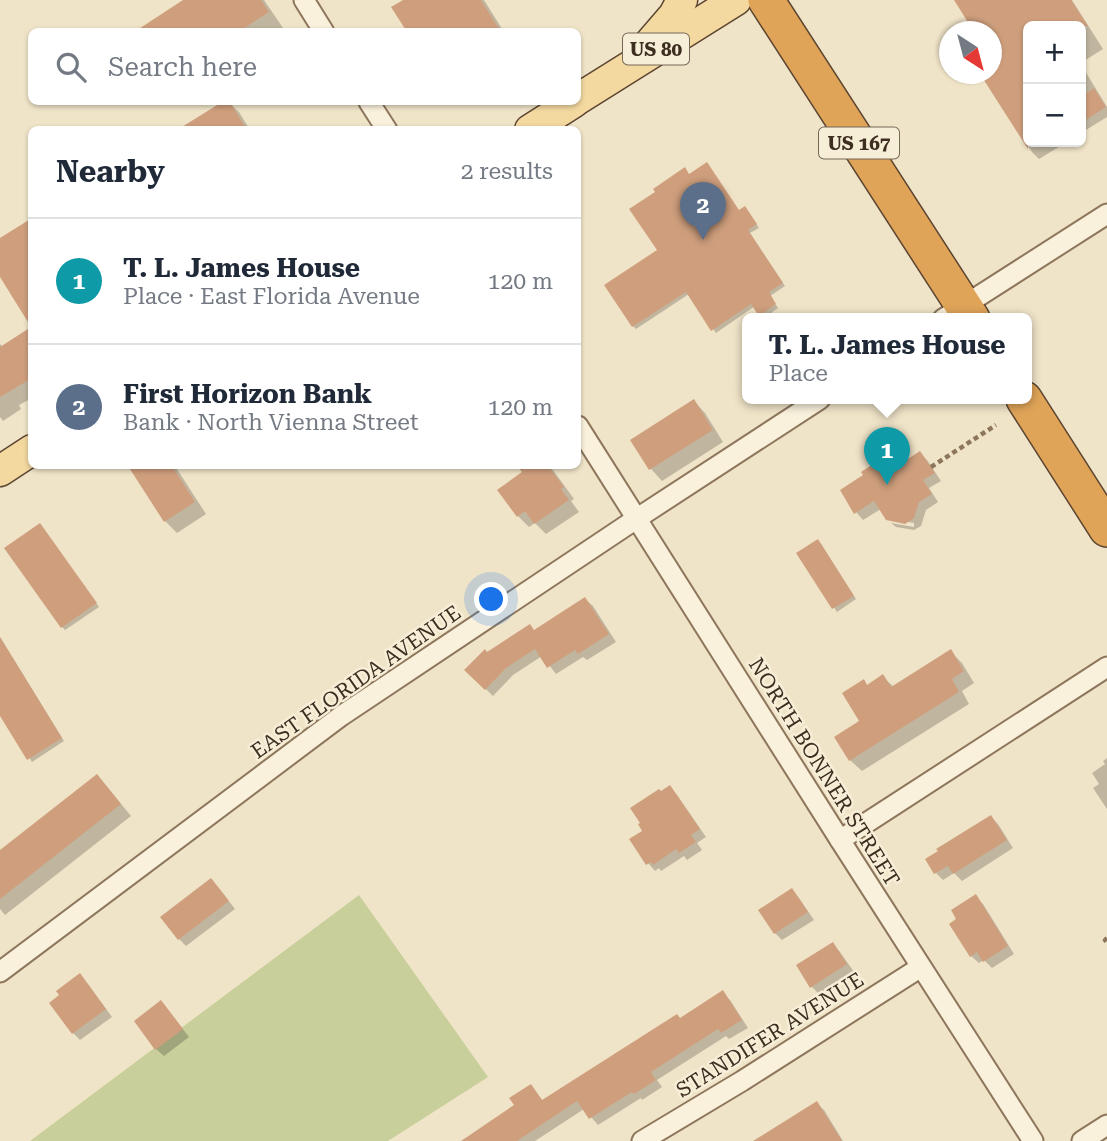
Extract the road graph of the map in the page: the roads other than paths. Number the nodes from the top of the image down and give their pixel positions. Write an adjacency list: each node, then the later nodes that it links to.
1 (304, 0): 5 (street)
2 (682, 0): 6 (main road)
3 (736, 0): 6 (main road, US 80)
4 (766, 0): 13 (highway, US 167)
5 (322, 28)
6 (631, 65): 7 (main road, US 80)
7 (581, 96)
8 (371, 105): 10 (street)
9 (568, 105): 11 (main road, US 80)
10 (384, 126)
11 (536, 126)
12 (1107, 214): 14 (street)
13 (959, 313)
14 (961, 313)
15 (812, 404): 20 (street, EAST FLORIDA AVENUE)
16 (1027, 404): 21 (highway)
17 (581, 431): 20 (street, NORTH BONNER STREET)
18 (28, 453): 19 (main road)
19 (0, 471)
20 (636, 519): 23 (street, NORTH BONNER STREET); 25 (street, EAST FLORIDA AVENUE)
21 (1107, 529)
22 (1107, 667): 23 (street)
23 (840, 840): 24 (street, NORTH BONNER STREET)
24 (921, 967): 27 (street, STANDIFER AVENUE); 28 (street, NORTH BONNER STREET)
25 (0, 972)
26 (1107, 1125): 29 (street)
27 (642, 1141)
28 (1033, 1141)
29 (1082, 1141)

